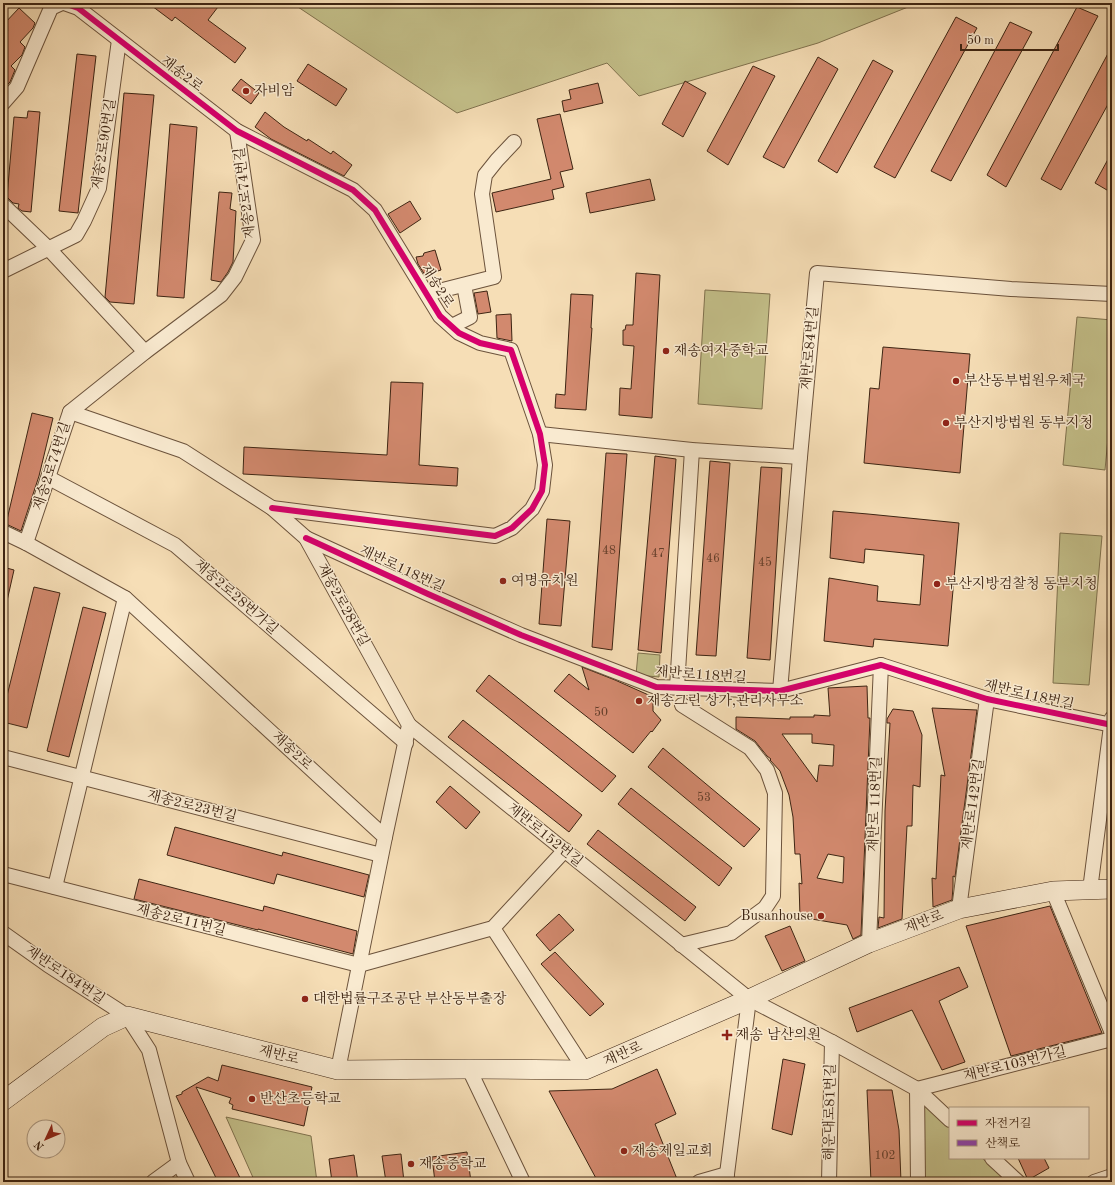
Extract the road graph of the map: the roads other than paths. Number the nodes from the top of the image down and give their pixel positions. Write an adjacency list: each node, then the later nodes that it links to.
1 (63, 3): 2 (street, 재송2로); 3 (street, 재송2로)
2 (119, 40): 4 (street, 재송2로); 7 (street, 재송2로90번길)
3 (3, 103)
4 (237, 131): 10 (street, 재송2로); 13 (street, 재송2로74번길)
5 (514, 142): 9 (street)
6 (3, 205): 7 (street)
7 (49, 249): 8 (street, 재송2로90번길); 13 (street)
8 (3, 271)
9 (464, 285): 10 (street); 12 (street)
10 (427, 294): 12 (street, 재송2로)
11 (1112, 294): 17 (street, 재반로84번길)
12 (452, 326): 15 (street, 재송2로)
13 (145, 352): 14 (street, 재송2로74번길)
14 (70, 412): 18 (street, 재송2로74번길); 19 (street, 재송2로28번길)
15 (540, 434): 16 (street); 19 (street, 재송2로)
16 (692, 450): 17 (street); 25 (street)
17 (800, 457): 26 (street)
18 (49, 478): 22 (street, 재송2로74번길); 31 (street, 재송2로28번가길)
19 (272, 508): 21 (street, 재송2로28번길)
20 (3, 532): 22 (street, 재송2로)
21 (306, 538): 25 (street, 재반로118번길); 30 (street, 재송2로28번길)
22 (26, 543): 23 (street, 재송2로)
23 (125, 598): 33 (street); 34 (street, 재송2로)
24 (881, 666): 26 (street, 재반로118번길); 27 (street, 재반로118번길); 46 (street, 재반로 118번길)
25 (677, 687): 26 (street, 재반로118번길)
26 (780, 691)
27 (987, 699): 29 (street, 재반로118번길); 42 (street, 재반로142번길)
28 (682, 705): 45 (street)
29 (1112, 723): 40 (street)
30 (409, 725): 31 (street); 35 (street, 재반로152번길)
31 (406, 742): 34 (street)
32 (3, 757): 33 (street, 재송2로23번길)
33 (82, 778): 36 (street, 재송2로23번길); 38 (street)
34 (385, 837): 36 (street)
35 (565, 850): 43 (street); 45 (street, 재반로152번길)
36 (381, 854): 47 (street)
37 (3, 874): 38 (street, 재송2로11번길)
38 (55, 887): 47 (street, 재송2로11번길)
39 (1112, 889): 40 (main road, 재반로)
40 (1090, 890): 41 (main road, 재반로)
41 (1053, 891): 42 (main road, 재반로); 50 (street)
42 (959, 909): 46 (main road, 재반로)
43 (493, 928): 47 (street); 55 (street, 재반로)
44 (3, 933): 49 (street, 재반로184번길)
45 (681, 944): 48 (street, 재반로152번길)
46 (869, 944): 48 (main road, 재반로)
47 (359, 966): 54 (street)
48 (749, 999): 52 (street, 해운대로81번길); 55 (main road, 재반로); 62 (street)
49 (127, 1016): 54 (main road, 재반로); 57 (main road); 60 (street)
50 (1112, 1033)
51 (1112, 1040): 56 (street, 재반로103번가길)
52 (832, 1042): 56 (street, 해운대로81번길); 67 (street, 해운대로81번길)
53 (468, 1069): 54 (main road, 재반로); 55 (main road, 재반로); 65 (street)
54 (338, 1070)
55 (585, 1070)
56 (917, 1090): 58 (street, 해운대로81번길); 68 (street)
57 (3, 1102)
58 (949, 1119)
59 (993, 1159): 69 (street)
60 (179, 1163): 63 (street); 64 (street)
61 (1112, 1176): 70 (street)
62 (726, 1178): 66 (street)
63 (153, 1182)
64 (188, 1182)
65 (523, 1182)
66 (698, 1182)
67 (829, 1182)
68 (918, 1182)
69 (1018, 1182)
70 (1094, 1182)

